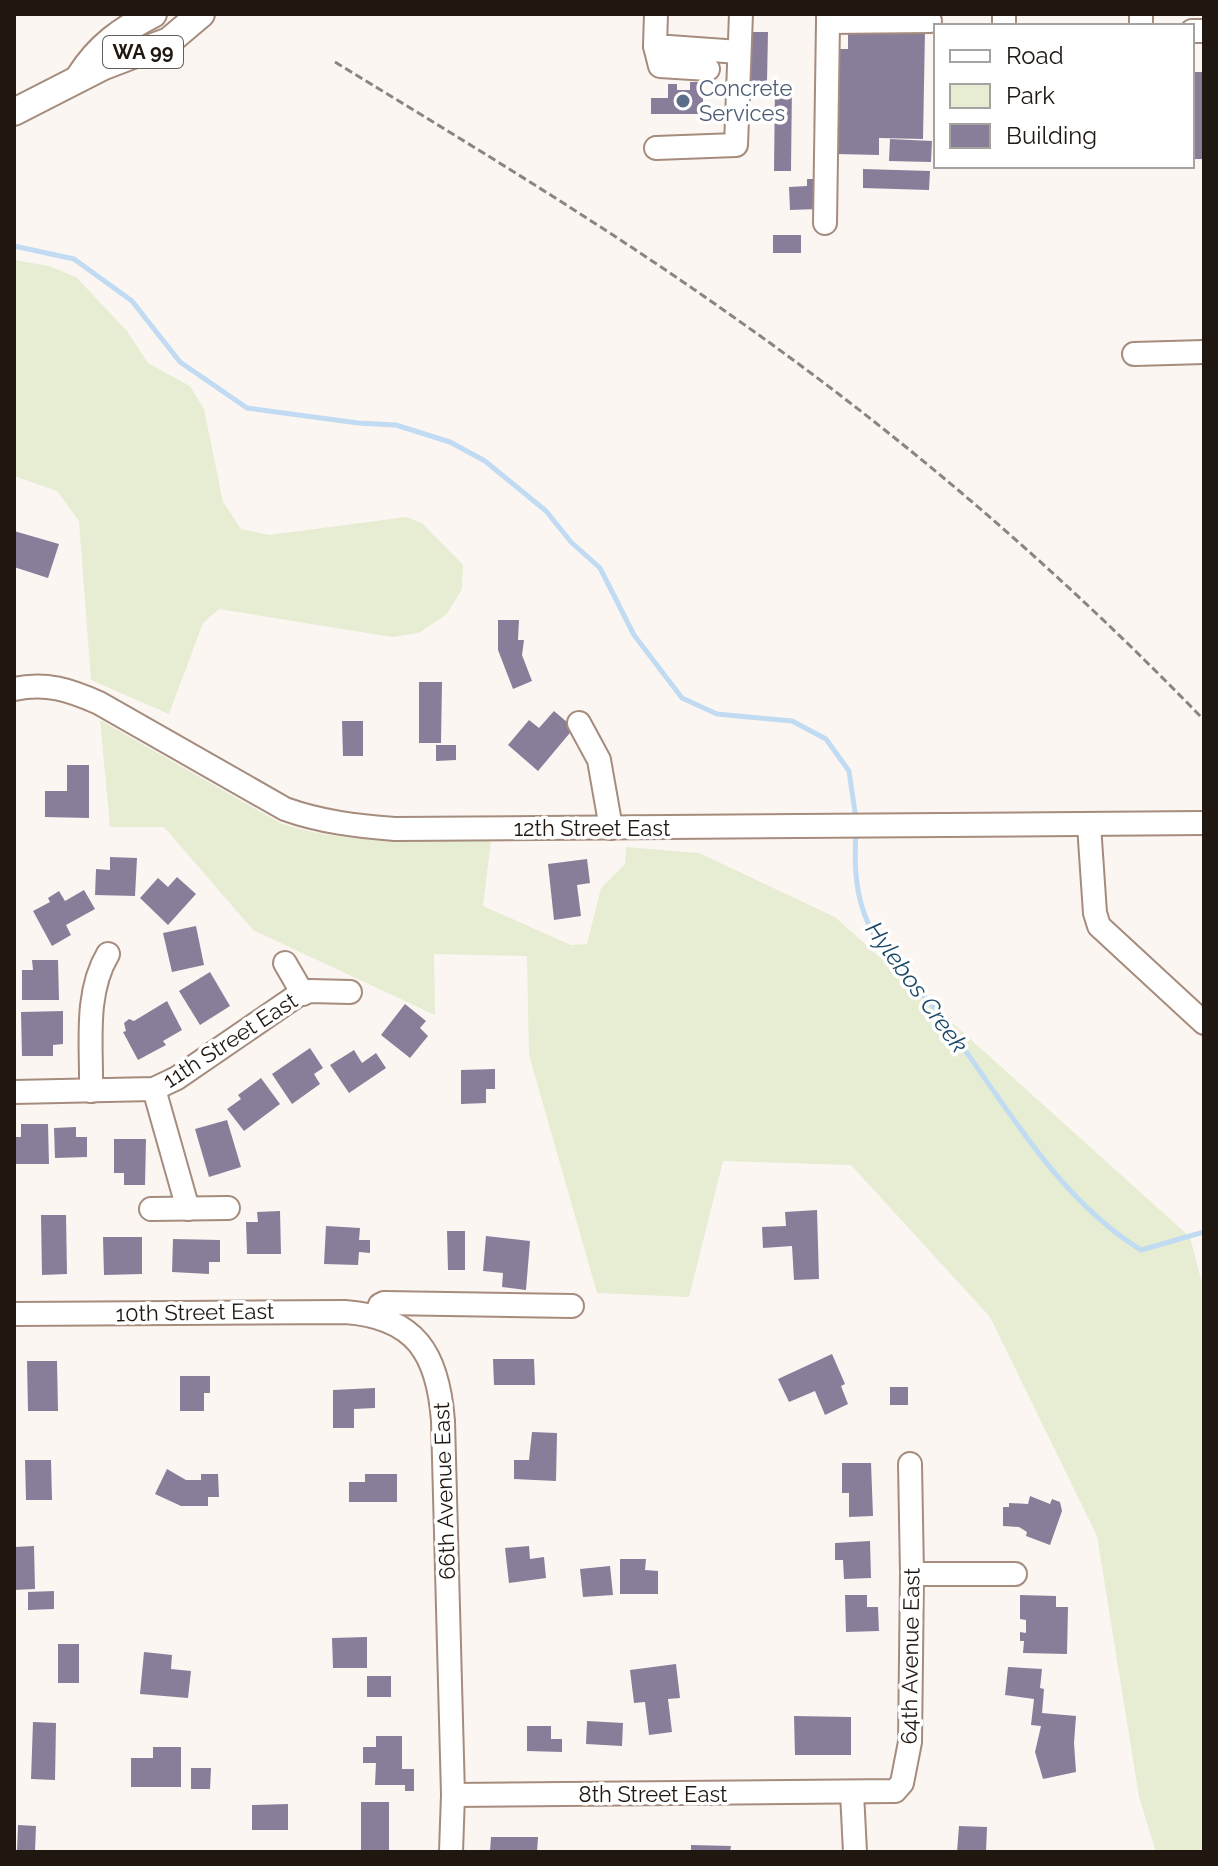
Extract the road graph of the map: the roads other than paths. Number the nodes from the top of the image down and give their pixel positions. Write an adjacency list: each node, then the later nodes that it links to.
1 (201, 14): 10 (main road, WA 99)
2 (656, 14): 7 (street)
3 (741, 14): 8 (street)
4 (151, 15): 10 (main road, WA 99)
5 (828, 18): 6 (street); 13 (street)
6 (930, 21)
7 (655, 46): 8 (street); 9 (street)
8 (739, 52): 12 (street)
9 (708, 69)
10 (78, 79): 11 (main road, WA 99)
11 (14, 112)
12 (656, 148)
13 (825, 223)
14 (1204, 352): 15 (street)
15 (1134, 354)
16 (14, 689): 20 (street, 12th Street East)
17 (579, 723): 20 (street)
18 (1204, 823): 19 (street, 12th Street East)
19 (1089, 825): 20 (street, 12th Street East); 25 (street)
20 (611, 828)
21 (108, 954): 27 (street)
22 (285, 963): 24 (street)
23 (350, 992): 24 (street, 11th Street East)
24 (303, 994): 26 (street, 11th Street East)
25 (1204, 1023)
26 (154, 1089): 27 (street, 11th Street East); 31 (street)
27 (91, 1091): 28 (street, 11th Street East)
28 (14, 1092)
29 (228, 1208): 31 (street)
30 (151, 1209): 31 (street)
31 (188, 1209)
32 (572, 1306): 34 (street)
33 (14, 1314): 34 (street, 10th Street East)
34 (376, 1315): 39 (street, 66th Avenue East)
35 (910, 1464): 36 (street, 64th Avenue East)
36 (912, 1574): 37 (street); 38 (street, 64th Avenue East)
37 (1015, 1574)
38 (852, 1793): 39 (street, 8th Street East); 41 (street)
39 (453, 1795): 40 (street, 66th Avenue East)
40 (451, 1852)
41 (855, 1852)

